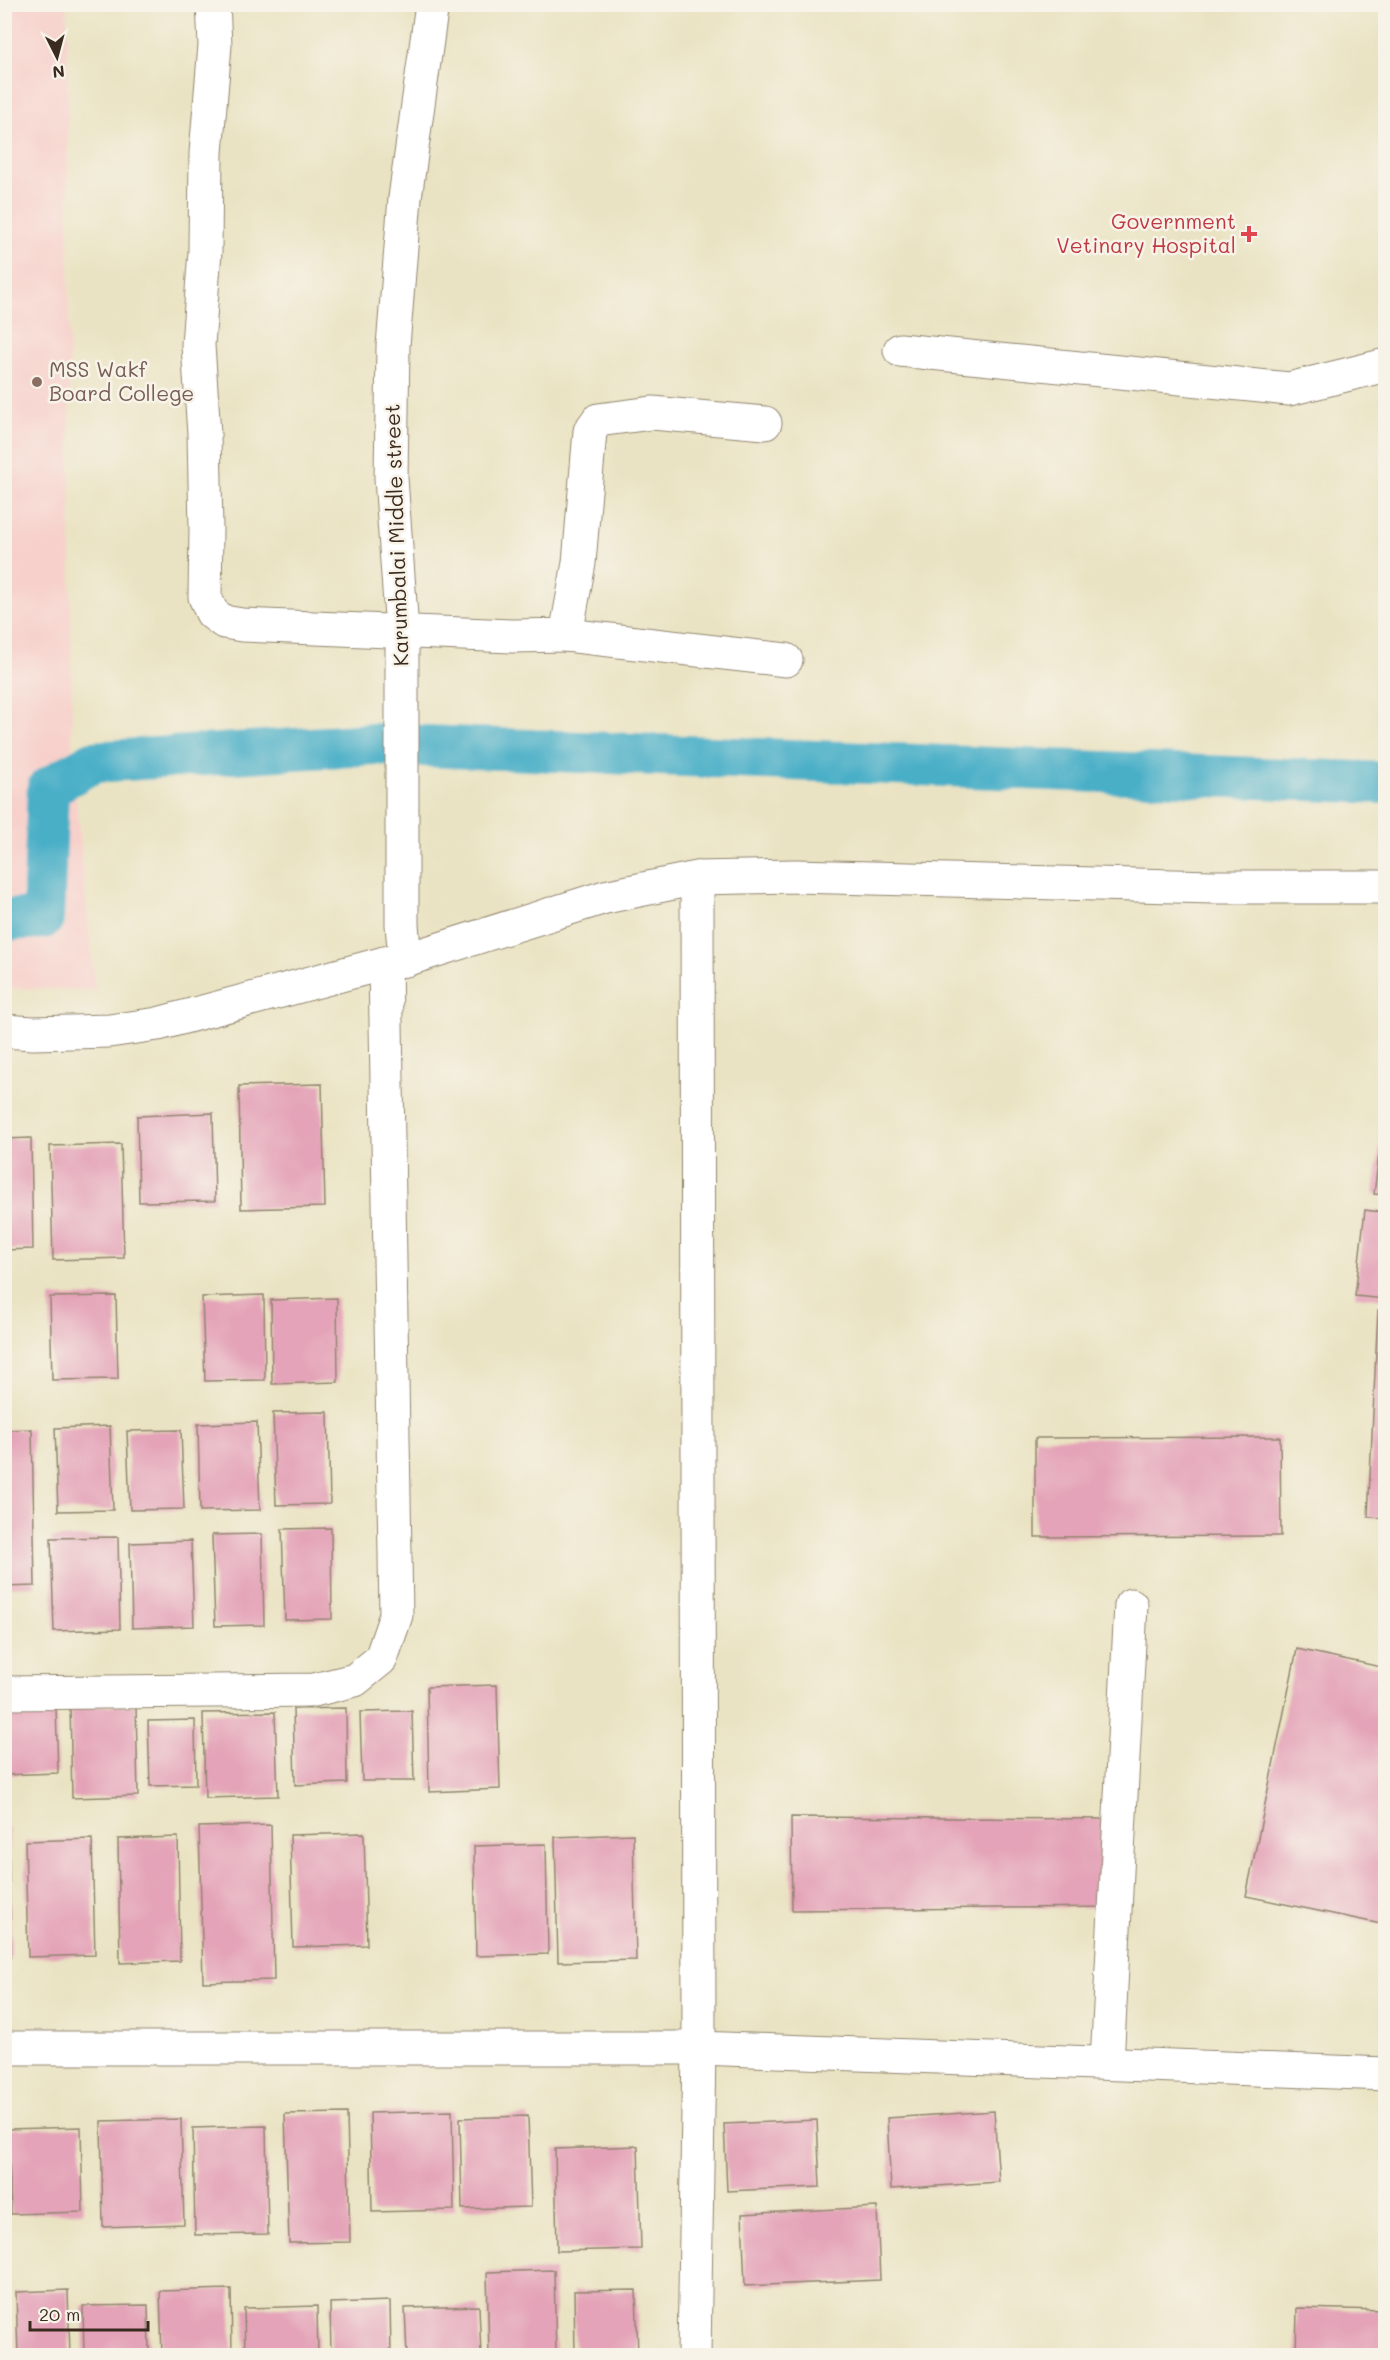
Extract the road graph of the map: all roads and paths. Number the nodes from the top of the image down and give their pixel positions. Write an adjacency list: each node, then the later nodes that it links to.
1 (213, 4): 6 (street)
2 (432, 4): 6 (street, Karumbalai Middle street)
3 (900, 350): 4 (street)
4 (1386, 365)
5 (765, 423): 7 (street)
6 (402, 631): 7 (street); 11 (street, Karumbalai Middle street)
7 (566, 635): 8 (street)
8 (786, 660)
9 (697, 878): 10 (street); 11 (street); 16 (street)
10 (1386, 887)
11 (395, 961): 12 (street); 14 (street, Karumbalai Middle street)
12 (4, 1031)
13 (1131, 1605): 17 (street)
14 (4, 1693)
15 (4, 2048): 16 (street)
16 (699, 2048): 17 (street); 19 (street)
17 (1107, 2063): 18 (street)
18 (1386, 2074)
19 (694, 2355)

